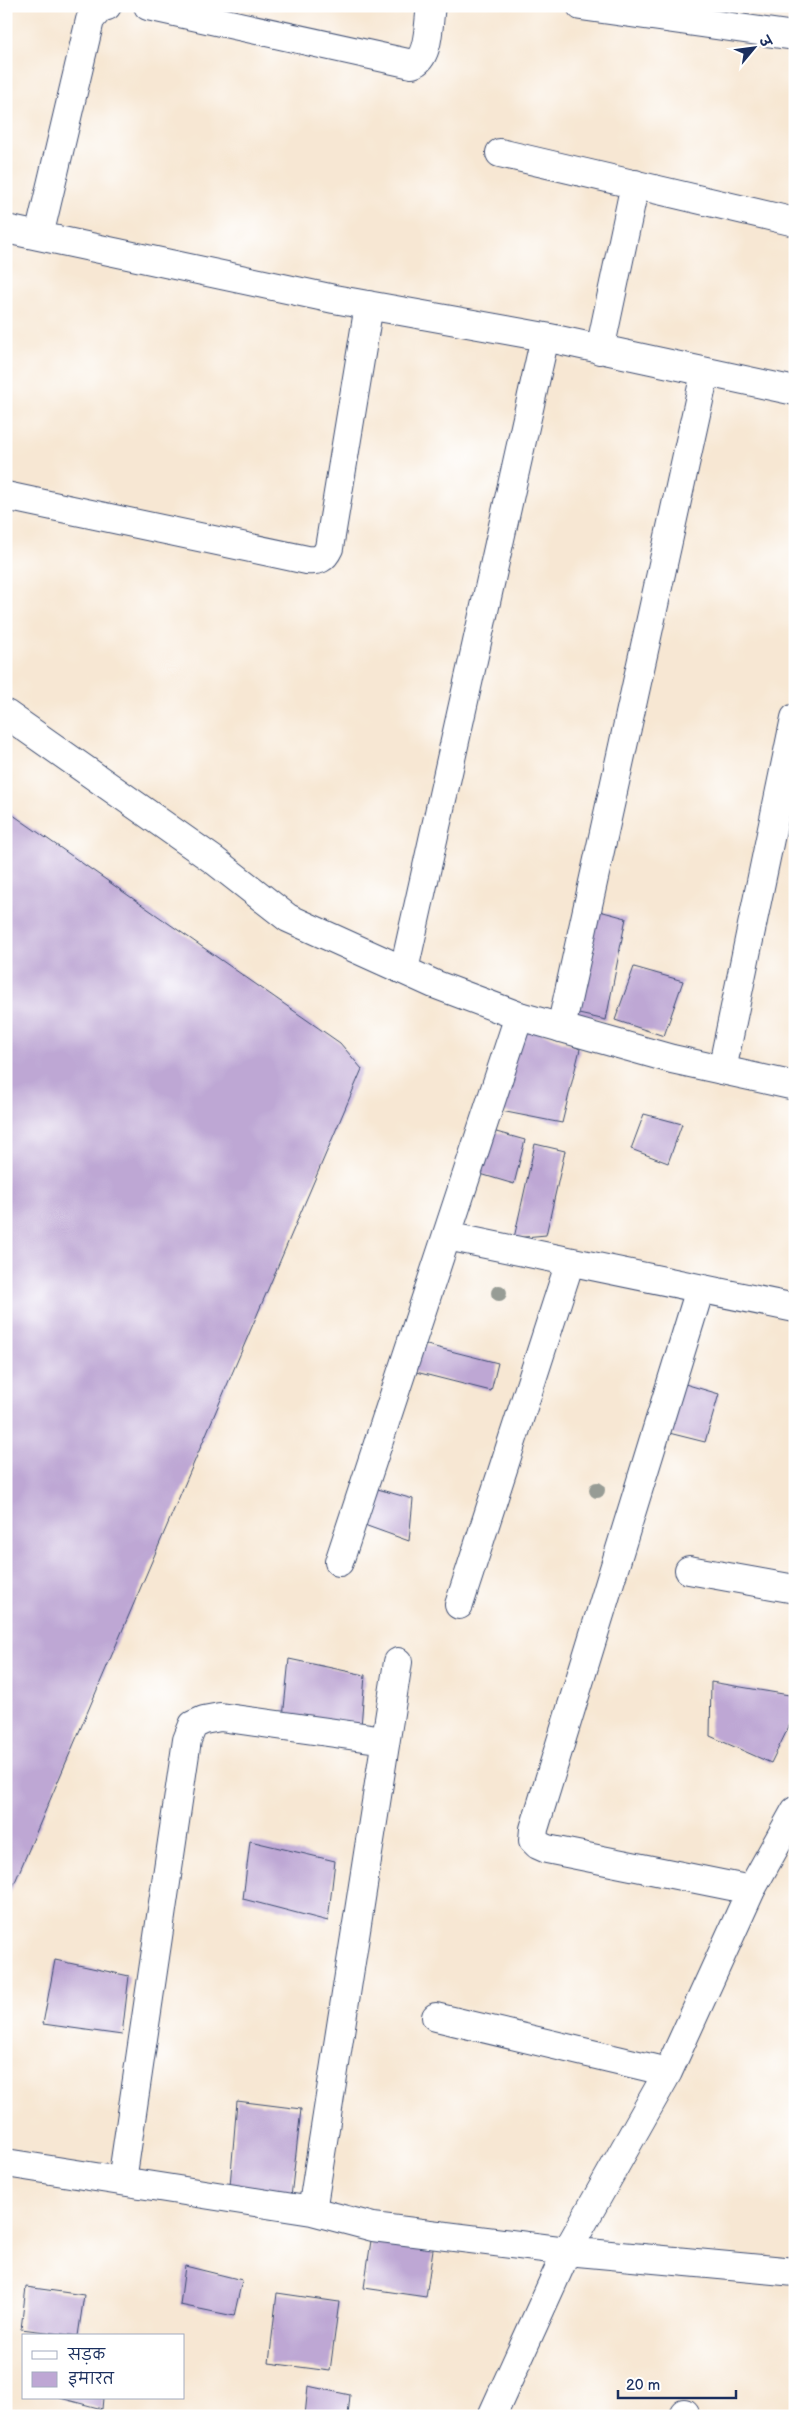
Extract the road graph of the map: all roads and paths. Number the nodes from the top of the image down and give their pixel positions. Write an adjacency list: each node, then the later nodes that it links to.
1 (106, 6): 12 (street)
2 (148, 6): 6 (street)
3 (431, 6): 6 (street)
4 (581, 6): 5 (street)
5 (672, 12): 7 (street)
6 (238, 16)
7 (795, 36)
8 (500, 153): 9 (street)
9 (635, 184): 10 (street); 15 (street)
10 (795, 222)
11 (6, 229): 12 (street)
12 (39, 236): 13 (street)
13 (369, 305): 14 (street); 18 (street)
14 (545, 337): 15 (street); 21 (street)
15 (600, 350): 16 (street)
16 (705, 373): 17 (street); 23 (street)
17 (795, 392)
18 (6, 496)
19 (6, 714): 21 (street)
20 (795, 718): 24 (street)
21 (404, 970): 22 (street)
22 (519, 1016): 23 (street); 26 (street)
23 (561, 1028): 24 (street)
24 (722, 1070): 25 (street)
25 (795, 1086)
26 (447, 1236): 27 (street); 30 (street)
27 (570, 1262): 28 (street); 33 (street)
28 (700, 1289): 29 (street); 37 (street)
29 (795, 1308)
30 (338, 1562)
31 (688, 1570): 32 (street)
32 (795, 1589)
33 (459, 1605)
34 (398, 1662): 35 (street)
35 (385, 1740): 41 (street); 42 (street)
36 (794, 1814): 37 (street)
37 (751, 1890): 39 (street)
38 (436, 2017): 39 (street)
39 (668, 2072): 43 (street)
40 (6, 2163): 41 (street)
41 (122, 2181): 42 (street)
42 (312, 2211): 43 (street)
43 (567, 2251): 44 (street); 45 (street)
44 (795, 2272)
45 (492, 2416)

